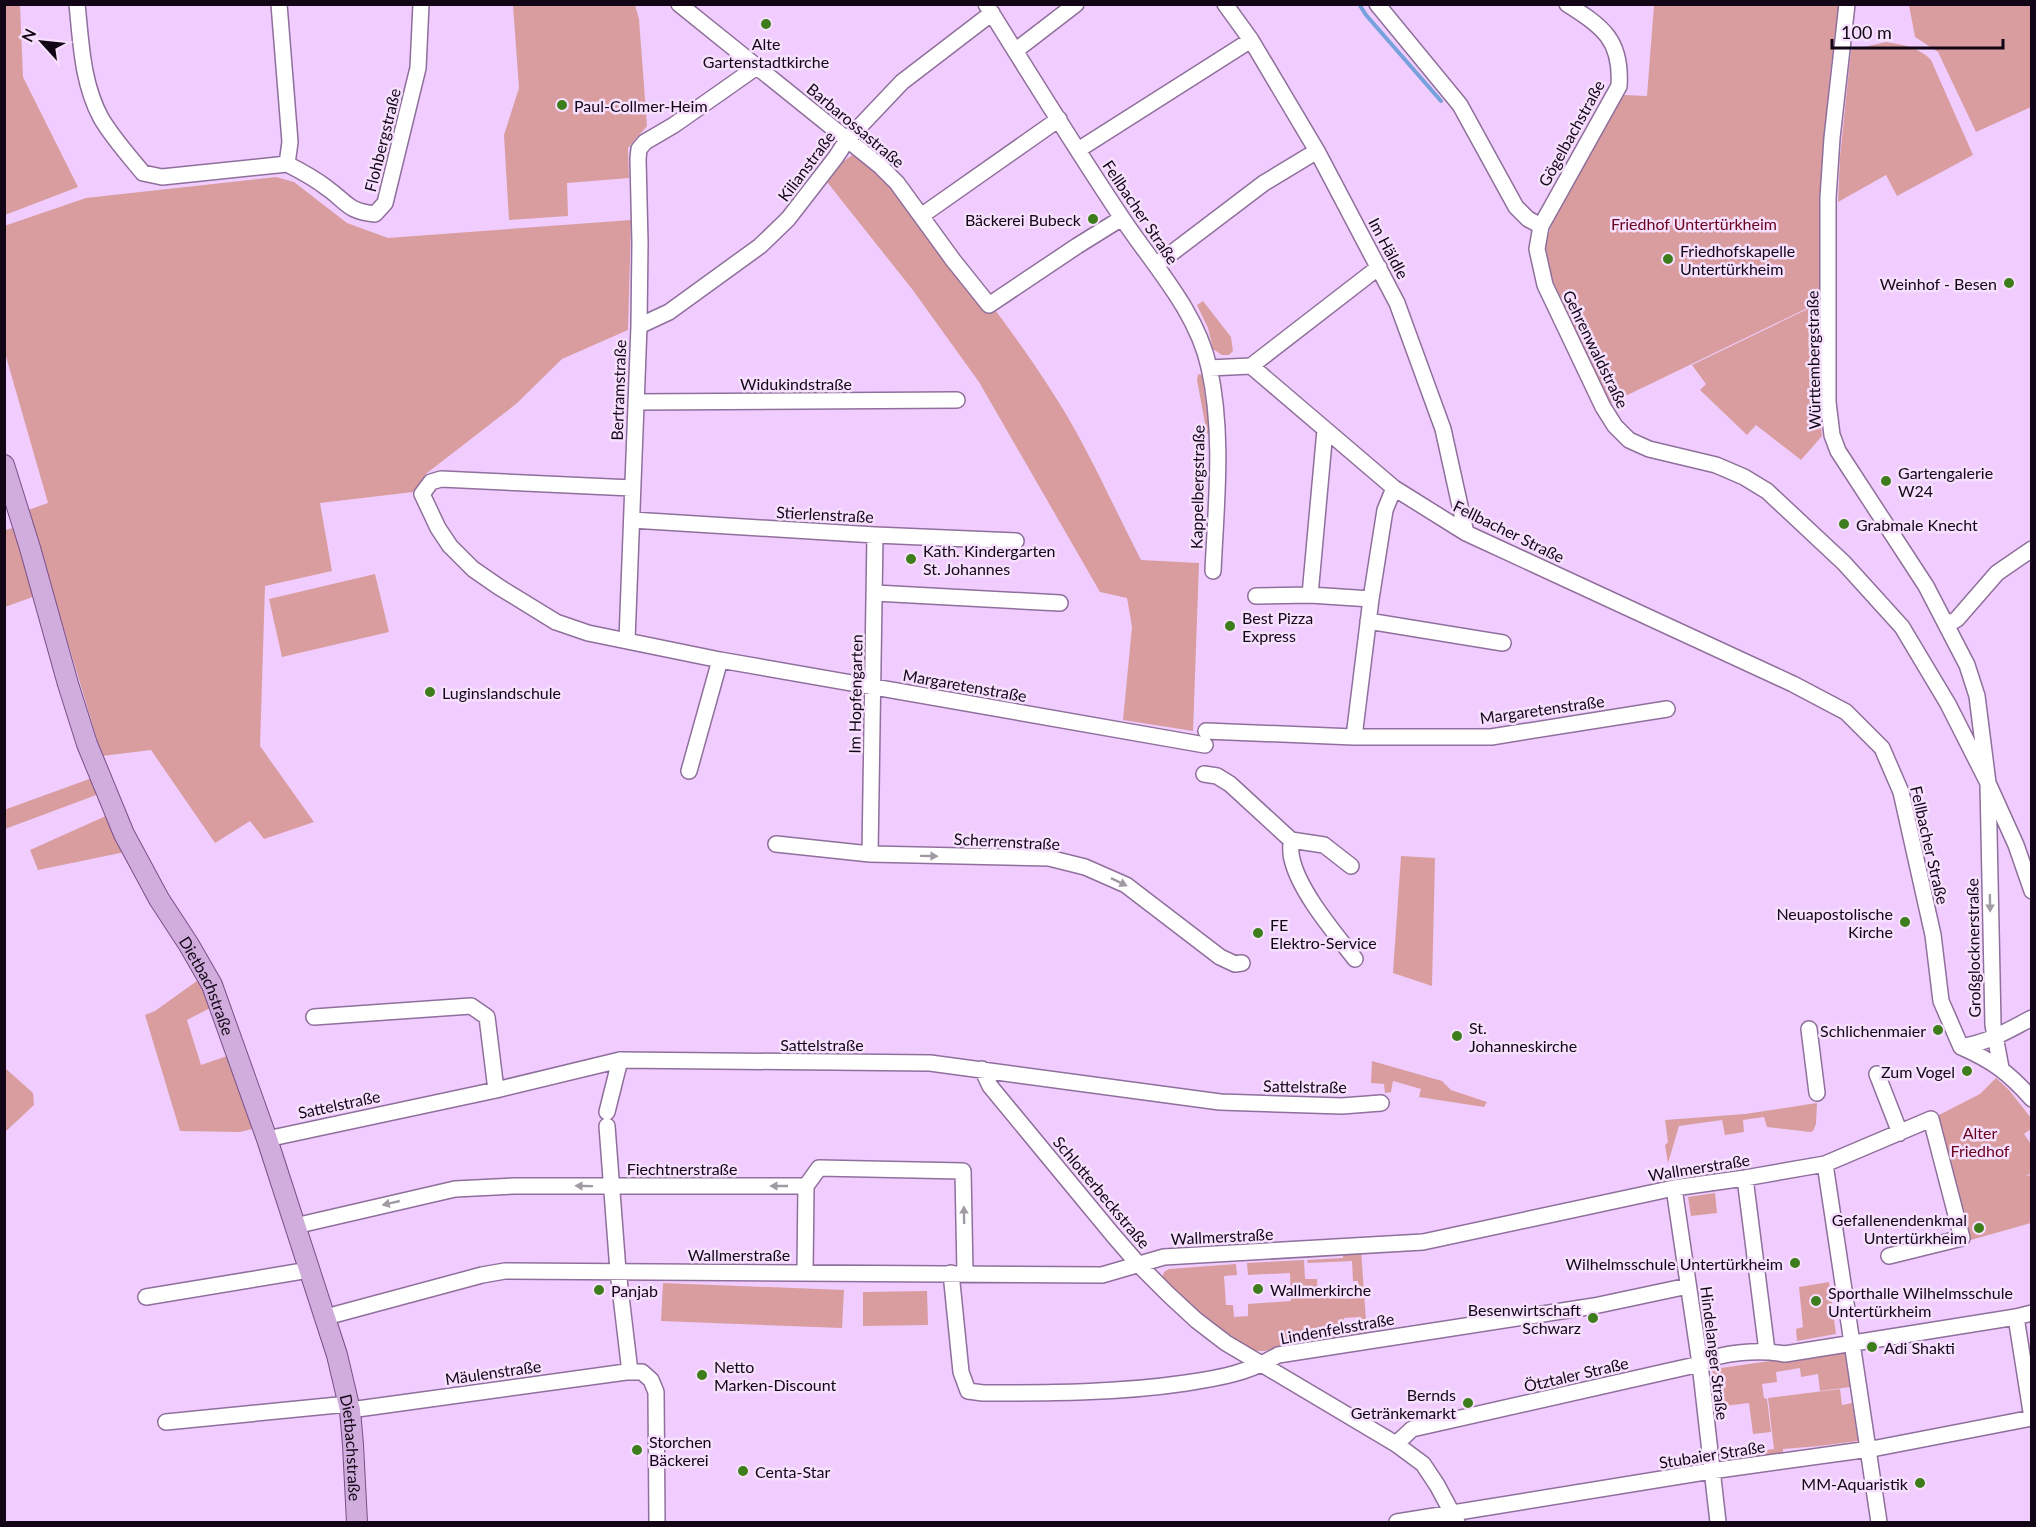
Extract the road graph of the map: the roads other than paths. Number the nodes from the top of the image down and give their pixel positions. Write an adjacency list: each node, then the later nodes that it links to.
1 (77, 4): 18 (street)
2 (279, 4): 18 (street)
3 (421, 4): 18 (street, Flohbergstraße)
4 (679, 4): 13 (street, Barbarossastraße)
5 (1076, 4): 12 (street)
6 (1225, 4): 11 (street, Im Häldle)
7 (1377, 4): 21 (street)
8 (1567, 4): 21 (street, Gögelbachstraße)
9 (1847, 4): 45 (street, Württembergstraße)
10 (989, 9): 12 (street, Fellbacher Straße); 15 (street, Kilianstraße)
11 (1251, 40): 16 (street); 17 (street, Im Häldle)
12 (1015, 51): 14 (street, Fellbacher Straße)
13 (758, 66): 15 (street, Barbarossastraße); 24 (street, Bertramstraße)
14 (1059, 119): 16 (street, Fellbacher Straße); 19 (street)
15 (847, 140): 19 (street, Barbarossastraße); 24 (street, Kilianstraße)
16 (1078, 150): 20 (street, Fellbacher Straße)
17 (1317, 151): 22 (street); 23 (street, Im Häldle)
18 (287, 164)
19 (921, 216): 20 (street, Barbarossastraße)
20 (1122, 218): 22 (street, Fellbacher Straße)
21 (1541, 225): 51 (street, Gehrenwaldstraße)
22 (1156, 265): 26 (street, Fellbacher Straße)
23 (1379, 267): 25 (street); 34 (street, Im Häldle)
24 (639, 326): 28 (street, Bertramstraße)
25 (1251, 366): 26 (street); 29 (street, Fellbacher Straße)
26 (1209, 368): 38 (street, Kappelbergstraße)
27 (957, 400): 28 (street, Widukindstraße)
28 (636, 402): 31 (street, Bertramstraße)
29 (1325, 430): 32 (street, Fellbacher Straße); 40 (street)
30 (4, 465): 81 (main road, Dietbachstraße)
31 (632, 488): 33 (street, Bertramstraße); 46 (street, Margaretenstraße)
32 (1394, 488): 34 (street, Fellbacher Straße); 42 (street)
33 (632, 520): 35 (street, Stierlenstraße); 46 (street, Bertramstraße)
34 (1466, 533): 71 (street, Fellbacher Straße)
35 (875, 535): 36 (street, Stierlenstraße); 39 (street, Im Hopfengarten)
36 (1016, 541)
37 (2031, 549): 45 (street)
38 (1213, 571)
39 (875, 593): 43 (street); 49 (street, Im Hopfengarten)
40 (1310, 595): 41 (street); 42 (street)
41 (1257, 596)
42 (1371, 599): 44 (street)
43 (1060, 603)
44 (1368, 621): 47 (street); 54 (street)
45 (1947, 625): 50 (street, Württembergstraße)
46 (627, 640): 48 (street, Margaretenstraße)
47 (1503, 643)
48 (720, 660): 49 (street, Margaretenstraße); 55 (street)
49 (872, 687): 54 (street, Margaretenstraße); 62 (street, Im Hopfengarten)
50 (1977, 696): 51 (street); 53 (street, Württembergstraße)
51 (1948, 704): 53 (street, Gehrenwaldstraße); 57 (street, Gehrenwaldstraße)
52 (1667, 709): 54 (street, Margaretenstraße)
53 (1982, 731): 57 (street, Württembergstraße)
54 (1354, 737)
55 (689, 771)
56 (1204, 774): 58 (street)
57 (1988, 783): 60 (street, Großglocknerstraße); 61 (street, Gehrenwaldstraße)
58 (1291, 840): 63 (street); 65 (street)
59 (776, 844): 62 (street, Scherrenstraße)
60 (1988, 844): 61 (street); 70 (street, Großglocknerstraße, one-way to 70)
61 (2016, 845): 64 (street, Gehrenwaldstraße)
62 (870, 854): 66 (street, Scherrenstraße, one-way to 66)
63 (1351, 866)
64 (2031, 891)
65 (1354, 959)
66 (1242, 963)
67 (314, 1017): 76 (street)
68 (2031, 1018): 70 (street)
69 (1809, 1029): 77 (street)
70 (1995, 1038): 71 (street); 73 (street, Großglocknerstraße)
71 (1962, 1047): 73 (street)
72 (620, 1060): 74 (street, Sattelstraße); 76 (street, Sattelstraße); 85 (street)
73 (2001, 1068): 78 (street)
74 (982, 1069): 79 (street, Sattelstraße); 89 (street, Schlotterbeckstraße)
75 (1877, 1074): 80 (street)
76 (496, 1090): 81 (street, Sattelstraße)
77 (1817, 1093)
78 (2031, 1099)
79 (1382, 1103)
80 (1900, 1133): 82 (street, Wallmerstraße); 88 (street, Wallmerstraße)
81 (267, 1139): 87 (main road, Dietbachstraße)
82 (1826, 1164): 83 (street, Wallmerstraße); 99 (street)
83 (1746, 1178): 86 (street, Wallmerstraße); 100 (street)
84 (806, 1186): 85 (street, Fiechtnerstraße, one-way to 85); 92 (street); 93 (street, one-way to 84)
85 (613, 1187): 87 (street, Fiechtnerstraße, one-way to 87); 91 (street)
86 (1674, 1188): 89 (street, Wallmerstraße); 94 (street, Hindelanger Straße)
87 (295, 1226): 90 (main road, Dietbachstraße)
88 (1890, 1256)
89 (1139, 1265): 93 (street, Wallmerstraße); 102 (street, Schlotterbeckstraße)
90 (309, 1270): 95 (street); 97 (main road, Dietbachstraße)
91 (618, 1271): 92 (street, Wallmerstraße); 97 (street, Wallmerstraße); 103 (street)
92 (805, 1272): 93 (street, Wallmerstraße)
93 (958, 1273): 102 (street, Lindenfelsstraße)
94 (1688, 1286): 101 (street, Hindelanger Straße); 102 (street, Lindenfelsstraße)
95 (146, 1297)
96 (2031, 1313): 98 (street, Ötztaler Straße)
97 (326, 1317): 104 (main road, Dietbachstraße)
98 (2016, 1317): 99 (street, Ötztaler Straße); 105 (street)
99 (1854, 1343): 100 (street, Ötztaler Straße); 108 (street)
100 (1767, 1351): 101 (street, Ötztaler Straße)
101 (1700, 1364): 107 (street, Ötztaler Straße); 109 (street, Hindelanger Straße)
102 (1262, 1365): 107 (street, Schlotterbeckstraße)
103 (636, 1372): 104 (street, Mäulenstraße); 112 (street)
104 (349, 1407): 106 (street, Mäulenstraße); 111 (main road, Dietbachstraße)
105 (2031, 1418): 108 (street, Stubaier Straße)
106 (166, 1422)
107 (1396, 1444): 110 (street, Schlotterbeckstraße)
108 (1867, 1449): 109 (street, Stubaier Straße); 115 (street)
109 (1711, 1471): 110 (street, Stubaier Straße); 114 (street, Hindelanger Straße)
110 (1455, 1518): 113 (street, Stubaier Straße)
111 (357, 1522)
112 (657, 1522)
113 (1396, 1522)
114 (1718, 1522)
115 (1879, 1522)

